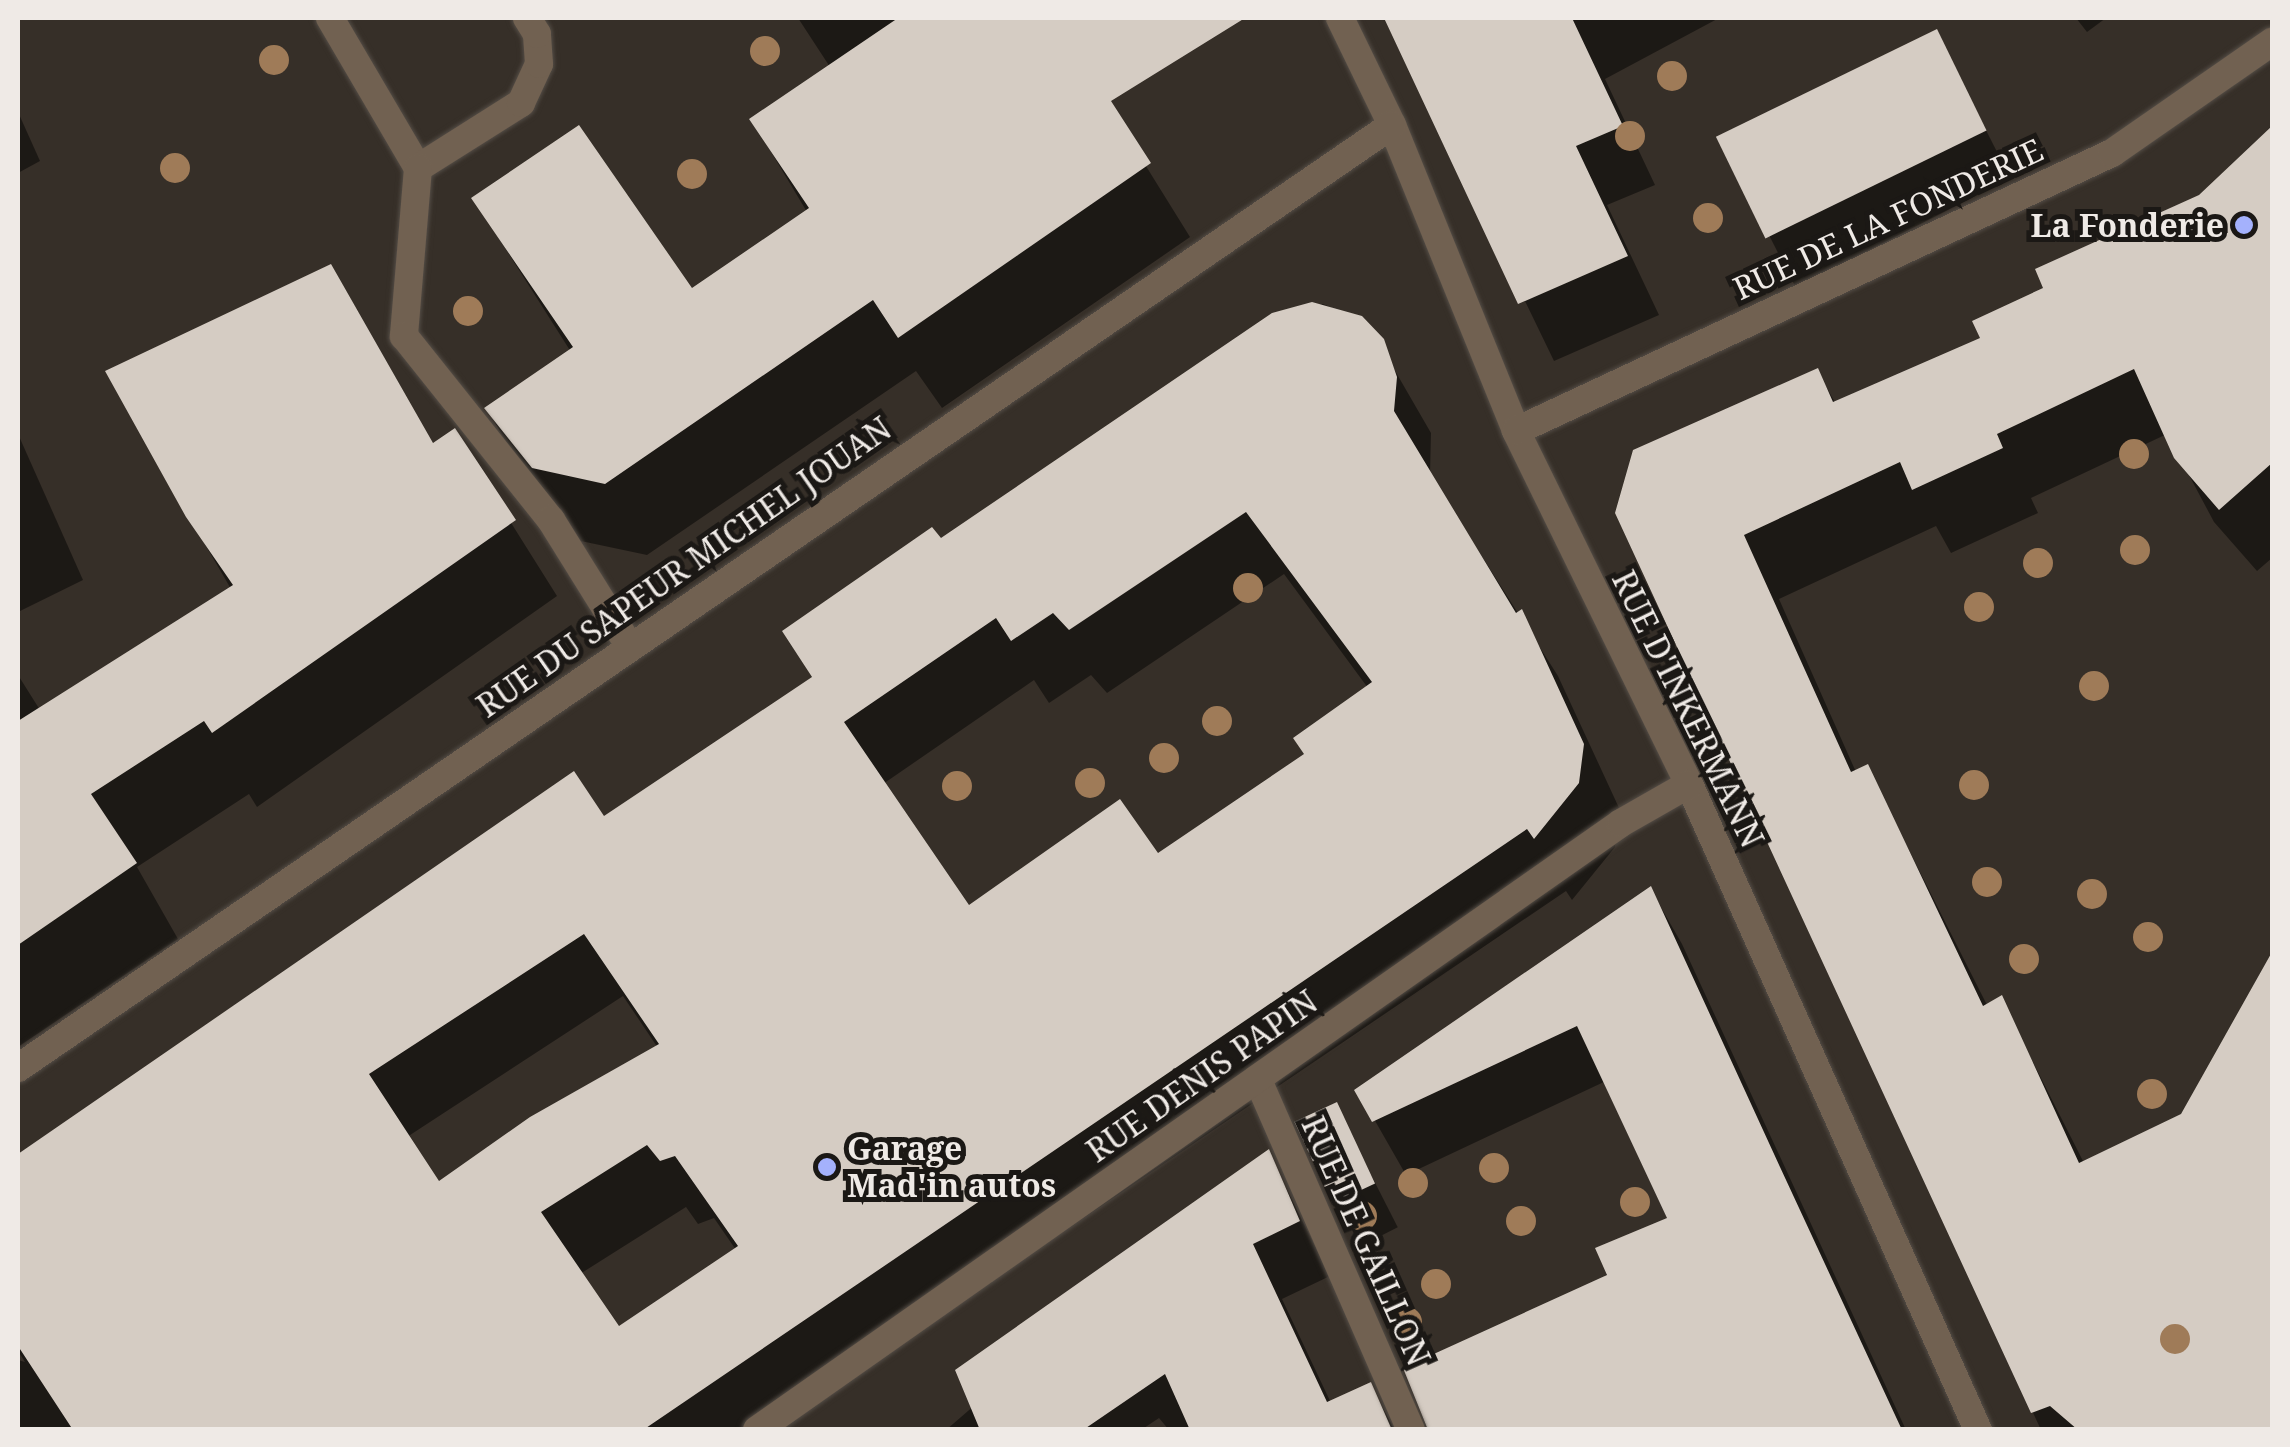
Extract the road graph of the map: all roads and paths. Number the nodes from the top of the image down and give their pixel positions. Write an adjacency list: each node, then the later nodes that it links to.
1 (330, 18): 6 (street)
2 (527, 18): 6 (street)
3 (1340, 18): 5 (street, RUE D'INKERMANN)
4 (2272, 42): 7 (street, RUE DE LA FONDERIE)
5 (1392, 125): 7 (street, RUE D'INKERMANN); 8 (street, RUE DU SAPEUR MICHEL JOUAN)
6 (418, 168): 8 (street)
7 (1516, 431): 9 (street, RUE D'INKERMANN)
8 (630, 647): 10 (street, RUE DU SAPEUR MICHEL JOUAN)
9 (1689, 784): 11 (street, RUE DENIS PAPIN); 14 (street, RUE D'INKERMANN)
10 (18, 1068)
11 (1258, 1080): 12 (street, RUE DENIS PAPIN); 13 (street, RUE DE GAILLON)
12 (757, 1430)
13 (1411, 1430)
14 (1978, 1430)

